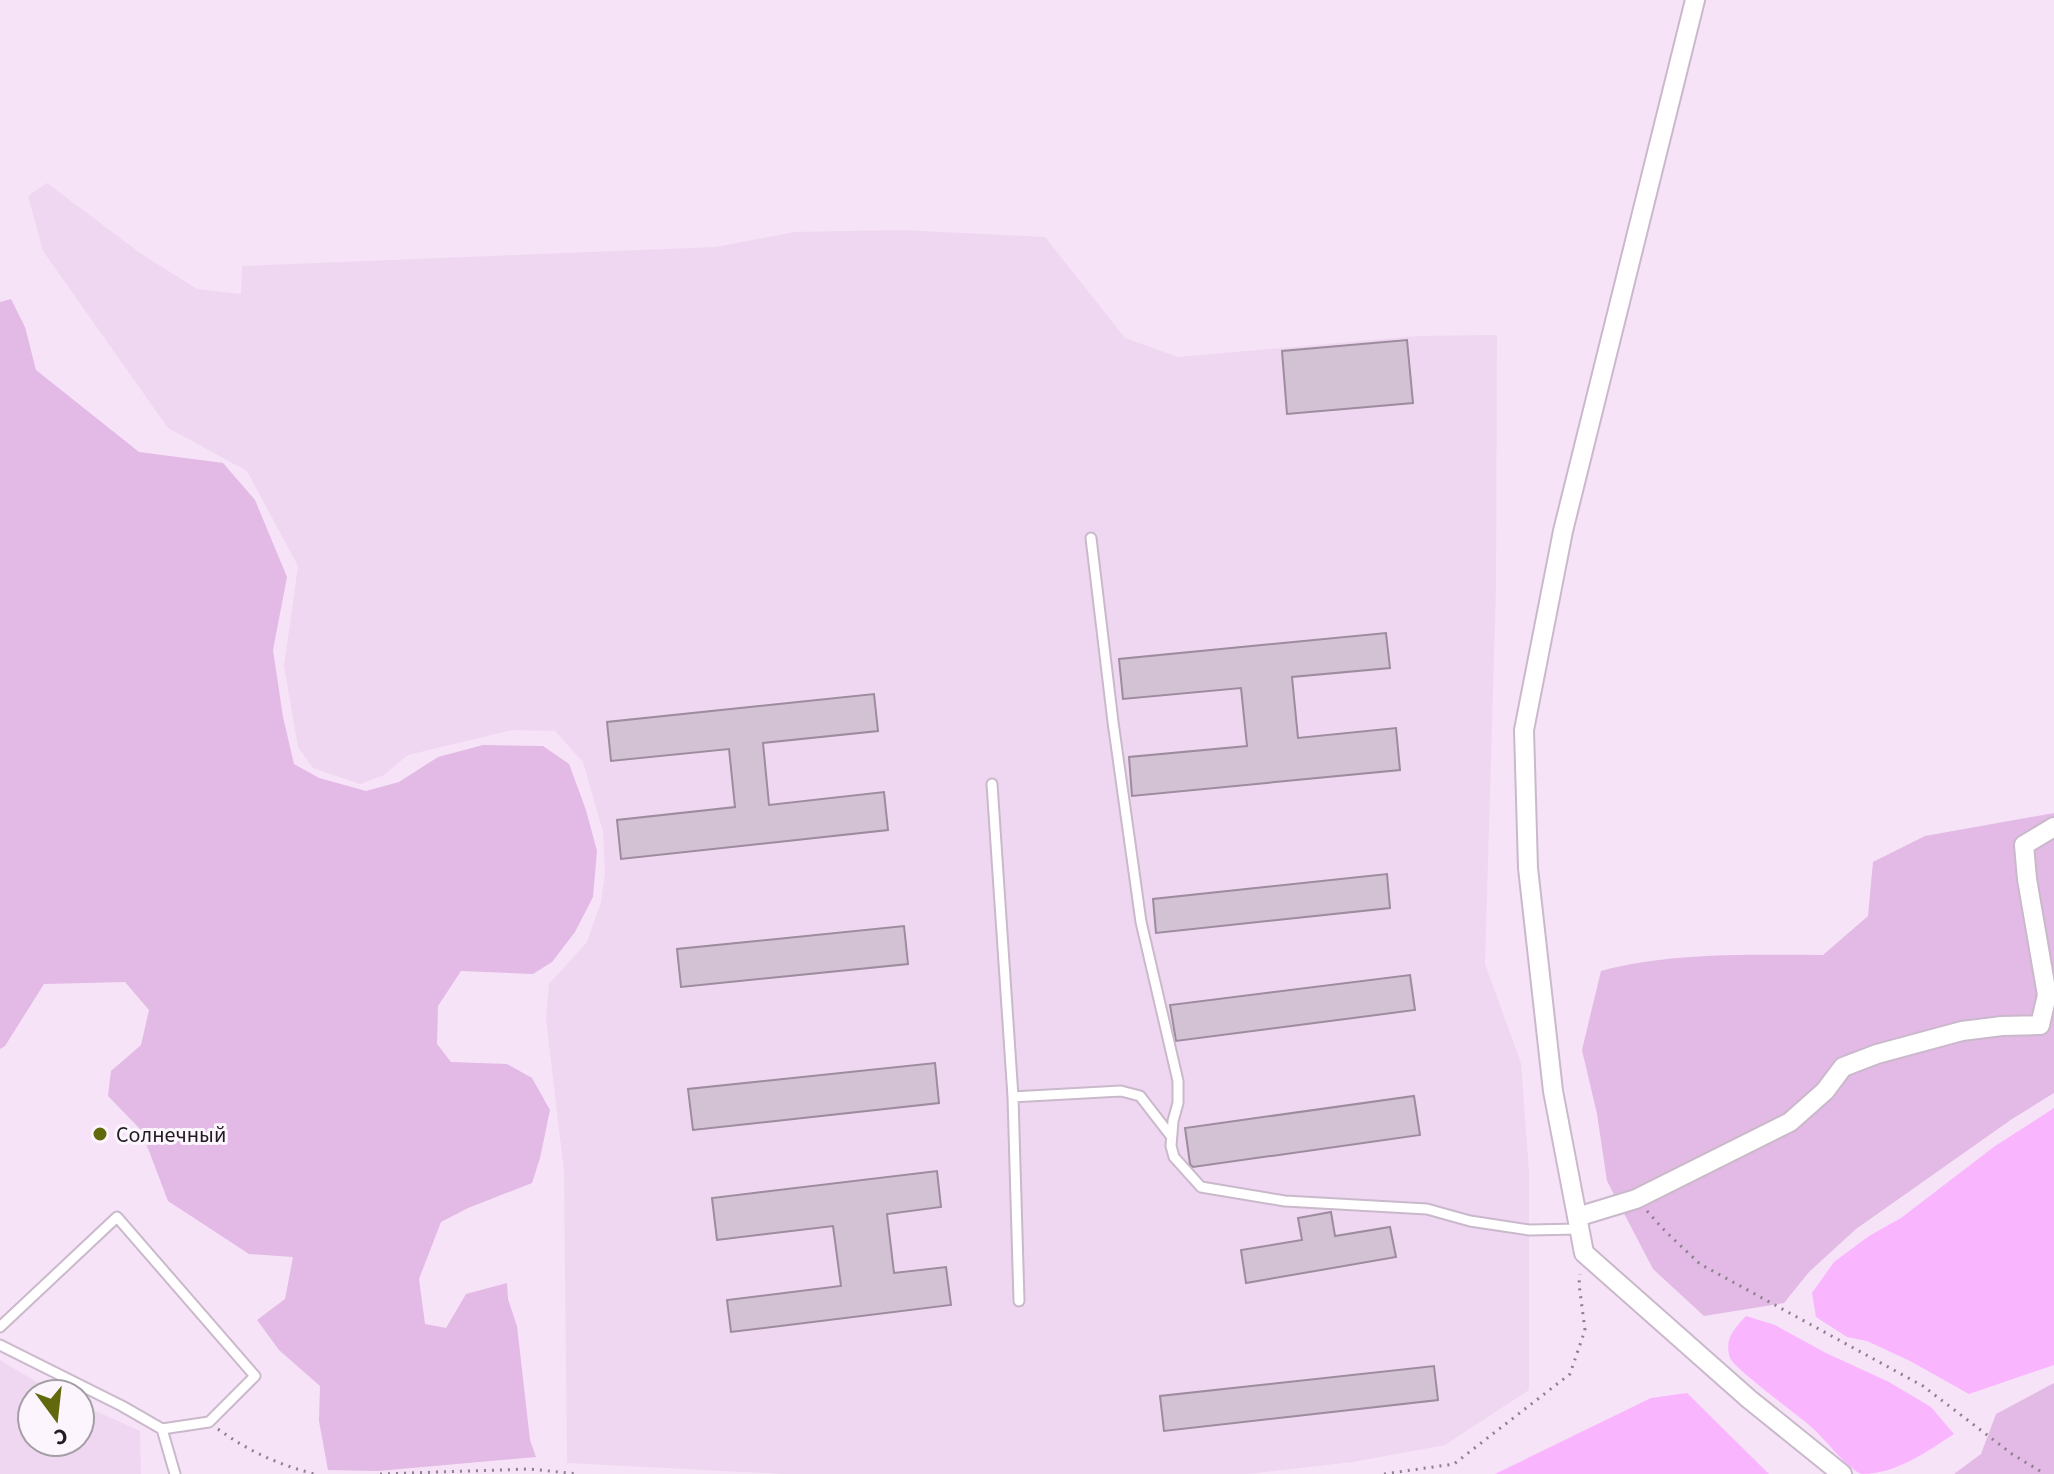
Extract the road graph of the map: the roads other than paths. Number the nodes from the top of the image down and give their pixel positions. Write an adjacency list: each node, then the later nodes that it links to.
1 (1695, 0): 7 (street)
2 (1091, 538): 6 (lane)
3 (992, 784): 5 (lane)
4 (2054, 827): 7 (street)
5 (1013, 1097): 6 (lane); 8 (lane)
6 (1171, 1136): 7 (lane)
7 (1578, 1223): 13 (street)
8 (1019, 1301)
9 (0, 1327): 11 (lane)
10 (0, 1345): 11 (lane)
11 (162, 1429): 12 (lane)
12 (175, 1474)
13 (1842, 1474)

